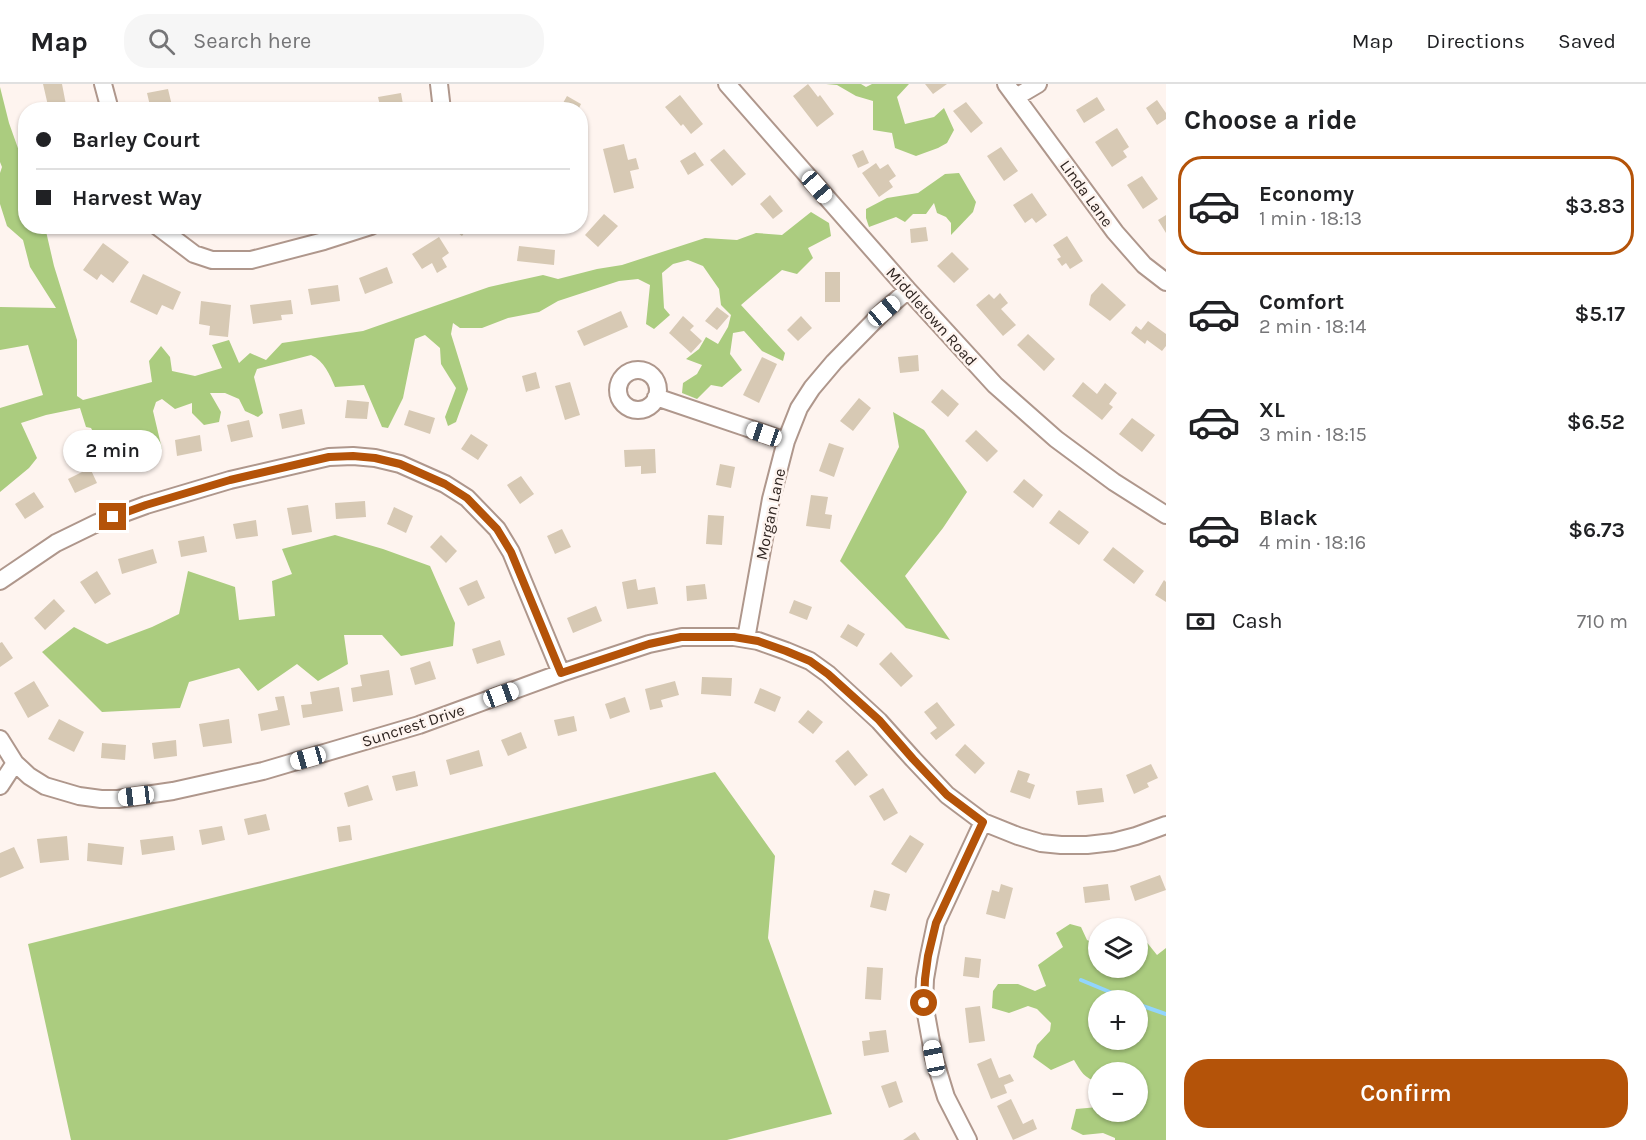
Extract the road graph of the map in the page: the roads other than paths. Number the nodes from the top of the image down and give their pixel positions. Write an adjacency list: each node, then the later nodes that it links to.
1 (103, 84): 6 (street)
2 (439, 84): 7 (street)
3 (727, 84): 11 (street, Middletown Road)
4 (1038, 84): 5 (street, Linda Lane)
5 (1011, 90): 10 (street, Linda Lane)
6 (108, 102)
7 (441, 102)
8 (166, 234): 9 (street)
9 (346, 234)
10 (1166, 282)
11 (908, 290): 13 (street, Morgan Lane); 14 (street, Middletown Road)
12 (656, 397): 13 (street)
13 (786, 441): 16 (street, Morgan Lane)
14 (1166, 516)
15 (0, 581): 17 (street)
16 (746, 639): 17 (street, Suncrest Drive); 21 (street, Suncrest Drive)
17 (561, 673): 19 (street, Suncrest Drive)
18 (0, 739): 19 (street, Suncrest Drive)
19 (15, 763): 20 (street)
20 (0, 786)
21 (983, 822): 22 (street, Suncrest Drive); 23 (street)
22 (1166, 825)
23 (968, 1140)

